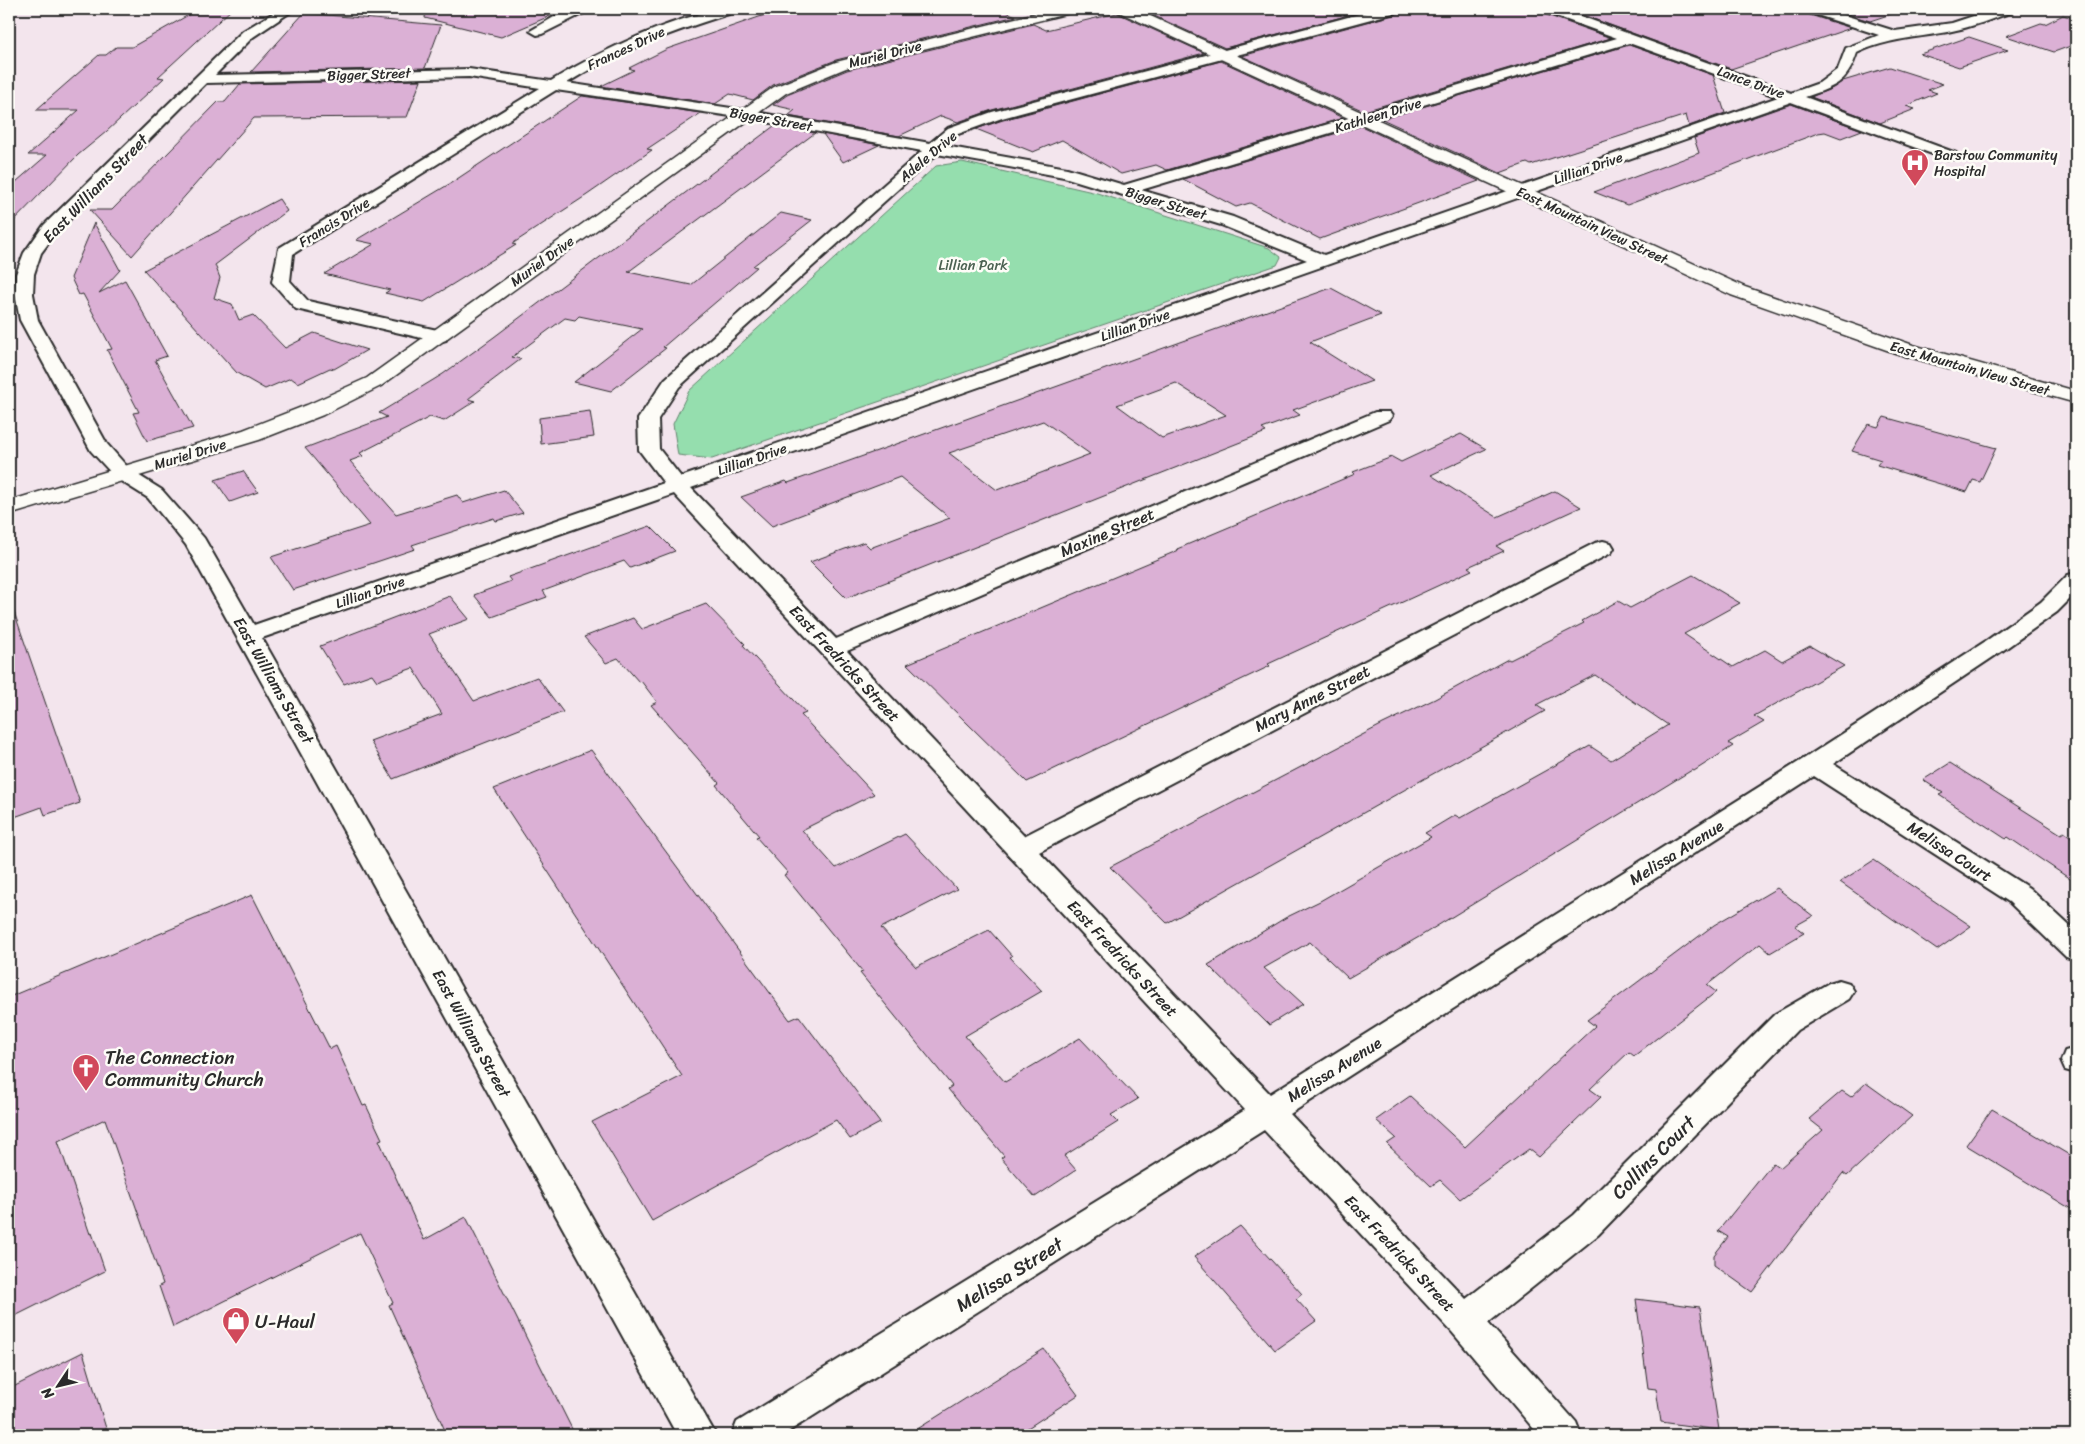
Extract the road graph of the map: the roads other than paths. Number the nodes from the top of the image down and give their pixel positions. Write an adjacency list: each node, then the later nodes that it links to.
1 (289, 9): 16 (street, East Williams Street)
2 (586, 9): 12 (street)
3 (694, 9): 11 (street)
4 (730, 9): 11 (street, Frances Drive)
5 (1069, 9): 19 (street, Muriel Drive)
6 (1124, 9): 15 (street, East Mountain View Street)
7 (1392, 9): 15 (street, Adele Drive)
8 (1550, 9): 14 (street, Lance Drive)
9 (1813, 9): 13 (street)
10 (2007, 9): 13 (street, Lillian Drive)
11 (709, 14): 17 (street, Frances Drive)
12 (537, 31)
13 (1891, 34): 18 (street, Lillian Drive)
14 (1631, 38): 18 (street, Lance Drive); 20 (street, Kathleen Drive)
15 (1222, 54): 20 (street, East Mountain View Street); 21 (street, Adele Drive)
16 (204, 79): 17 (street, Bigger Street); 29 (street, East Williams Street)
17 (554, 87): 19 (street, Bigger Street); 26 (street, Francis Drive)
18 (1792, 98): 22 (street, Lance Drive); 24 (street, Lillian Drive)
19 (744, 114): 21 (street, Bigger Street); 26 (street, Muriel Drive)
20 (1362, 120): 23 (street, Kathleen Drive); 24 (street, East Mountain View Street)
21 (934, 149): 23 (street, Bigger Street); 30 (street, Adele Drive)
22 (1951, 156)
23 (1125, 190): 25 (street, Bigger Street)
24 (1520, 192): 25 (street, Lillian Drive); 27 (street, East Mountain View Street)
25 (1322, 260): 30 (street, Lillian Drive)
26 (439, 336): 29 (street, Muriel Drive)
27 (2076, 397)
28 (1382, 416): 35 (street, Maxine Street)
29 (123, 474): 31 (street, Muriel Drive); 34 (street, East Williams Street)
30 (677, 485): 34 (street, Lillian Drive); 35 (street, East Fredricks Street)
31 (9, 508)
32 (1603, 548): 37 (street, Mary Anne Street)
33 (2076, 580): 36 (street, Melissa Avenue)
34 (248, 635): 42 (street, East Williams Street)
35 (832, 649): 37 (street, East Fredricks Street)
36 (1814, 764): 38 (street, Melissa Court); 40 (street, Melissa Avenue)
37 (1021, 849): 40 (street, East Fredricks Street)
38 (2076, 949)
39 (1839, 991): 41 (street, Collins Court)
40 (1267, 1112): 41 (street, East Fredricks Street); 43 (street, Melissa Street)
41 (1464, 1321): 44 (street, East Fredricks Street)
42 (697, 1435)
43 (750, 1435)
44 (1563, 1435)

